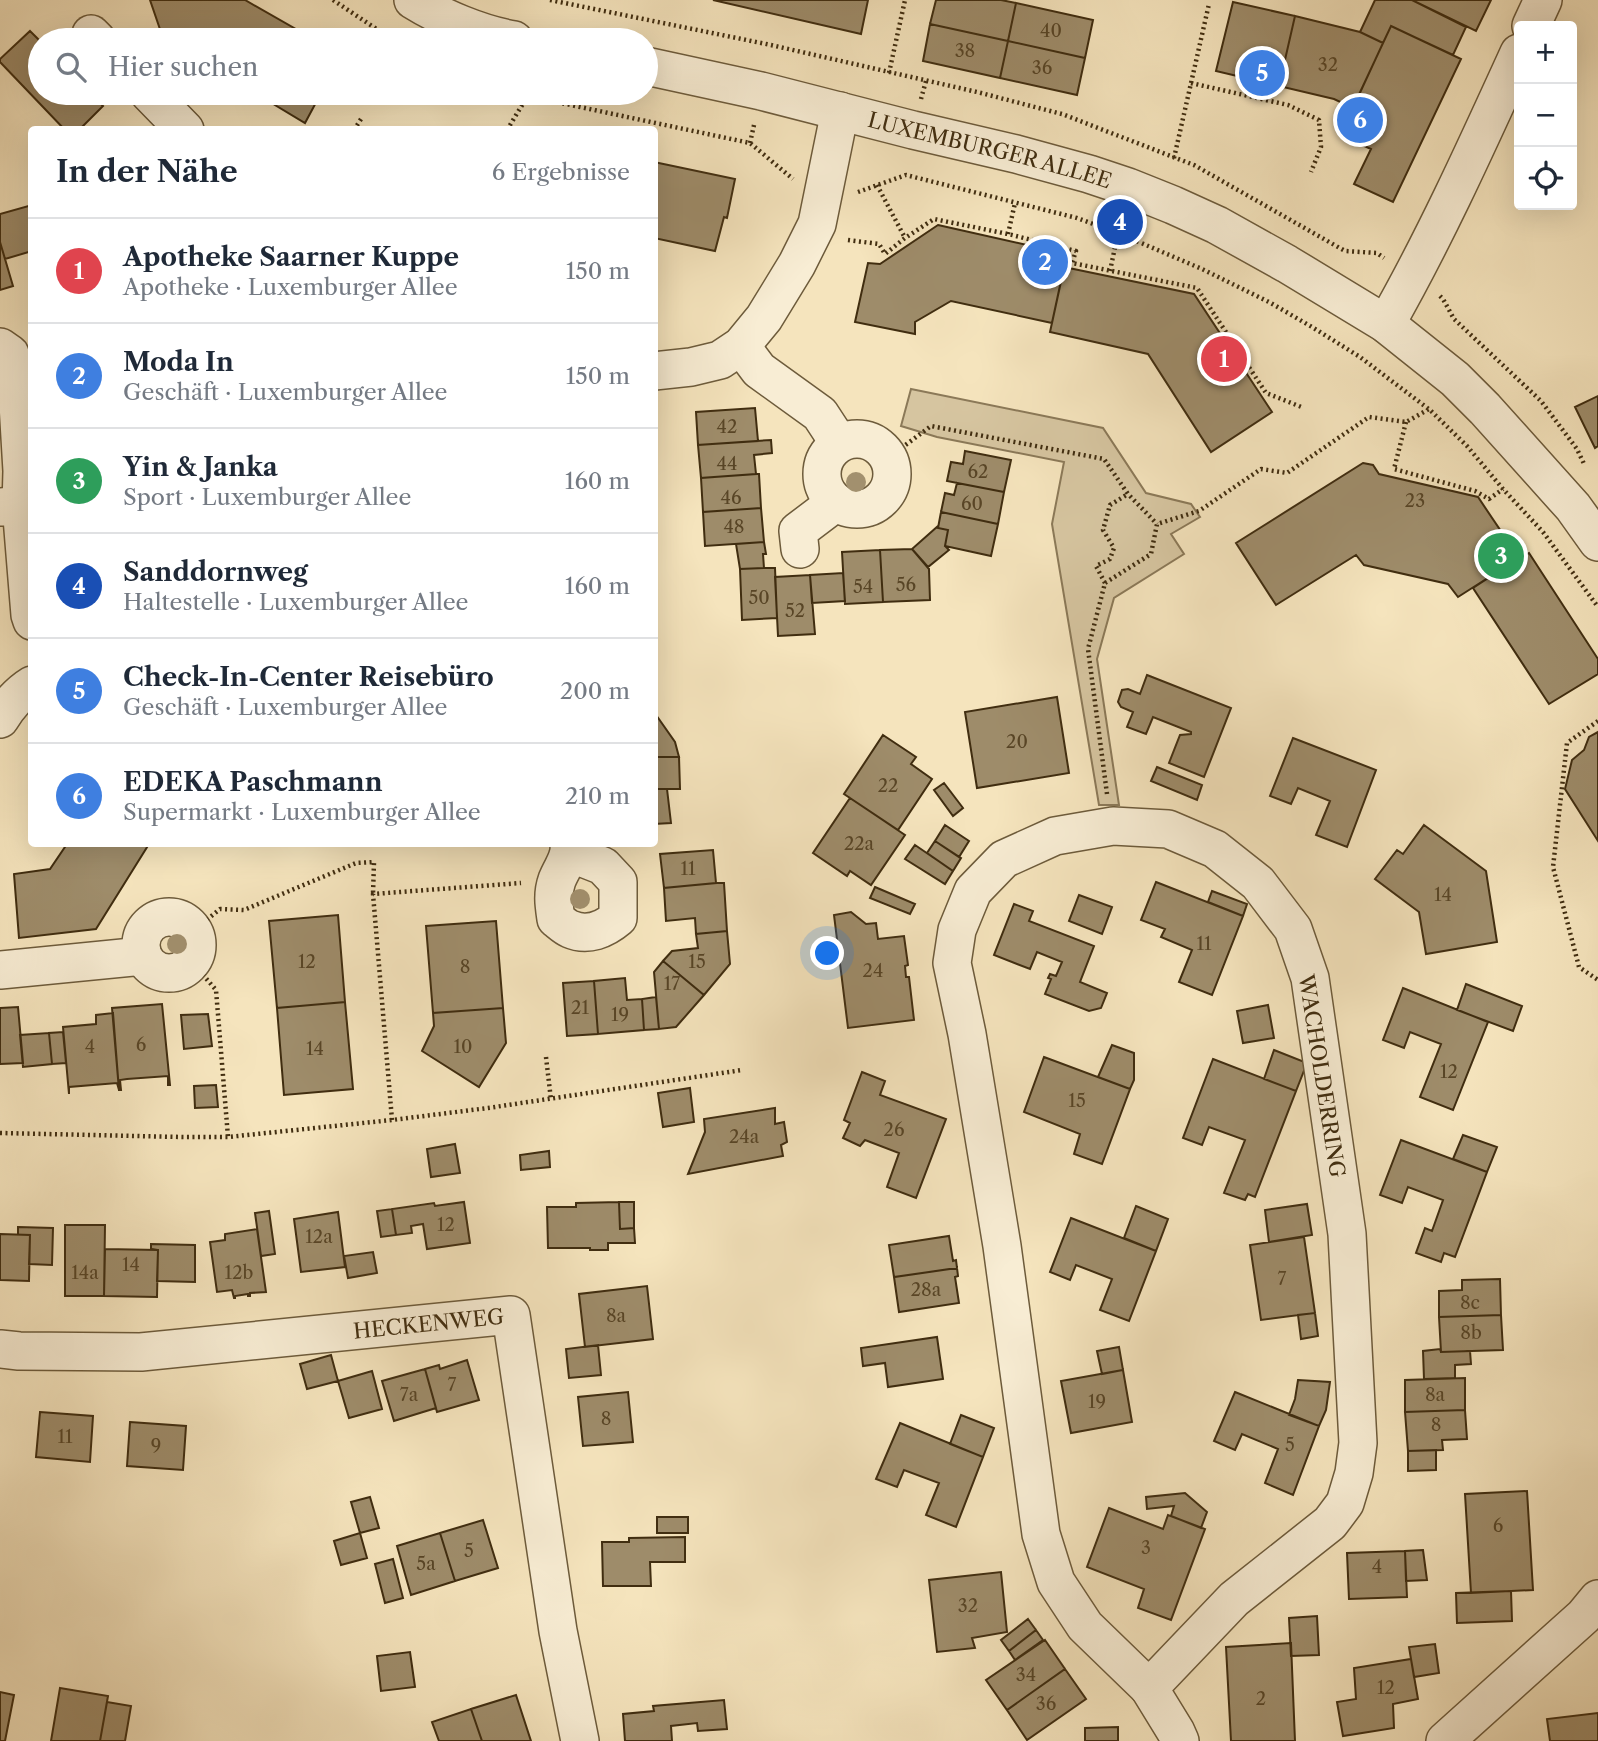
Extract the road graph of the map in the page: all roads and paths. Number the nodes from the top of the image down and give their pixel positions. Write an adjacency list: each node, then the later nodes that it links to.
1 (332, 0): 7 (path)
2 (413, 0): 8 (street)
3 (905, 0): 11 (path)
4 (1543, 0): 6 (street)
5 (1209, 4): 12 (path)
6 (1533, 21)
7 (375, 28)
8 (474, 28)
9 (1514, 64): 31 (street)
10 (658, 69): 16 (street, LUXEMBURGER ALLEE)
11 (889, 73)
12 (1191, 83): 21 (path); 22 (path)
13 (161, 105): 18 (street)
14 (522, 105): 20 (path)
15 (565, 105): 24 (path)
16 (840, 111): 24 (street); 31 (street, LUXEMBURGER ALLEE)
17 (361, 118): 19 (path)
18 (181, 126)
19 (356, 126)
20 (509, 126)
21 (1174, 158)
22 (1311, 172)
23 (877, 185): 24 (path); 25 (path); 29 (path)
24 (824, 193): 28 (street)
25 (1015, 203): 26 (path); 27 (path)
26 (1118, 233): 30 (path); 38 (path)
27 (1008, 234): 29 (path); 30 (path)
28 (812, 236): 29 (path); 33 (street)
29 (905, 238)
30 (1110, 271): 37 (path)
31 (1386, 324): 36 (street, LUXEMBURGER ALLEE)
32 (1482, 344): 36 (path)
33 (741, 346): 35 (street); 40 (street)
34 (0, 347): 42 (street)
35 (658, 371)
36 (1455, 379): 38 (path); 47 (street, LUXEMBURGER ALLEE)
37 (1304, 408)
38 (1430, 410): 39 (path); 43 (path)
39 (1406, 422): 43 (path); 46 (path)
40 (839, 443): 41 (street); 45 (street)
41 (888, 458): 44 (path); 45 (street)
42 (19, 488): 50 (street)
43 (1503, 489): 51 (path)
44 (1128, 494): 46 (path); 49 (path)
45 (835, 503): 48 (street)
46 (1157, 524): 49 (path)
47 (1598, 542)
48 (800, 549)
49 (1105, 583): 55 (path)
50 (28, 592)
51 (1598, 607)
52 (28, 688): 53 (street)
53 (0, 719)
54 (1598, 721): 60 (path)
55 (1114, 826): 69 (street, WACHOLDERRING); 69 (street, WACHOLDERRING)
56 (565, 859): 57 (path)
57 (373, 894): 58 (path); 64 (path)
58 (193, 946): 59 (street); 66 (path)
59 (0, 970)
60 (1598, 980)
61 (546, 1057): 63 (path)
62 (742, 1070): 63 (path)
63 (551, 1100): 64 (path)
64 (392, 1120): 66 (path)
65 (0, 1133): 66 (path)
66 (228, 1136)
67 (0, 1349): 70 (street, HECKENWEG)
68 (1598, 1599): 72 (street)
69 (1149, 1688): 71 (street, WACHOLDERRING)
70 (580, 1741)
71 (1180, 1741)
72 (1445, 1741)

